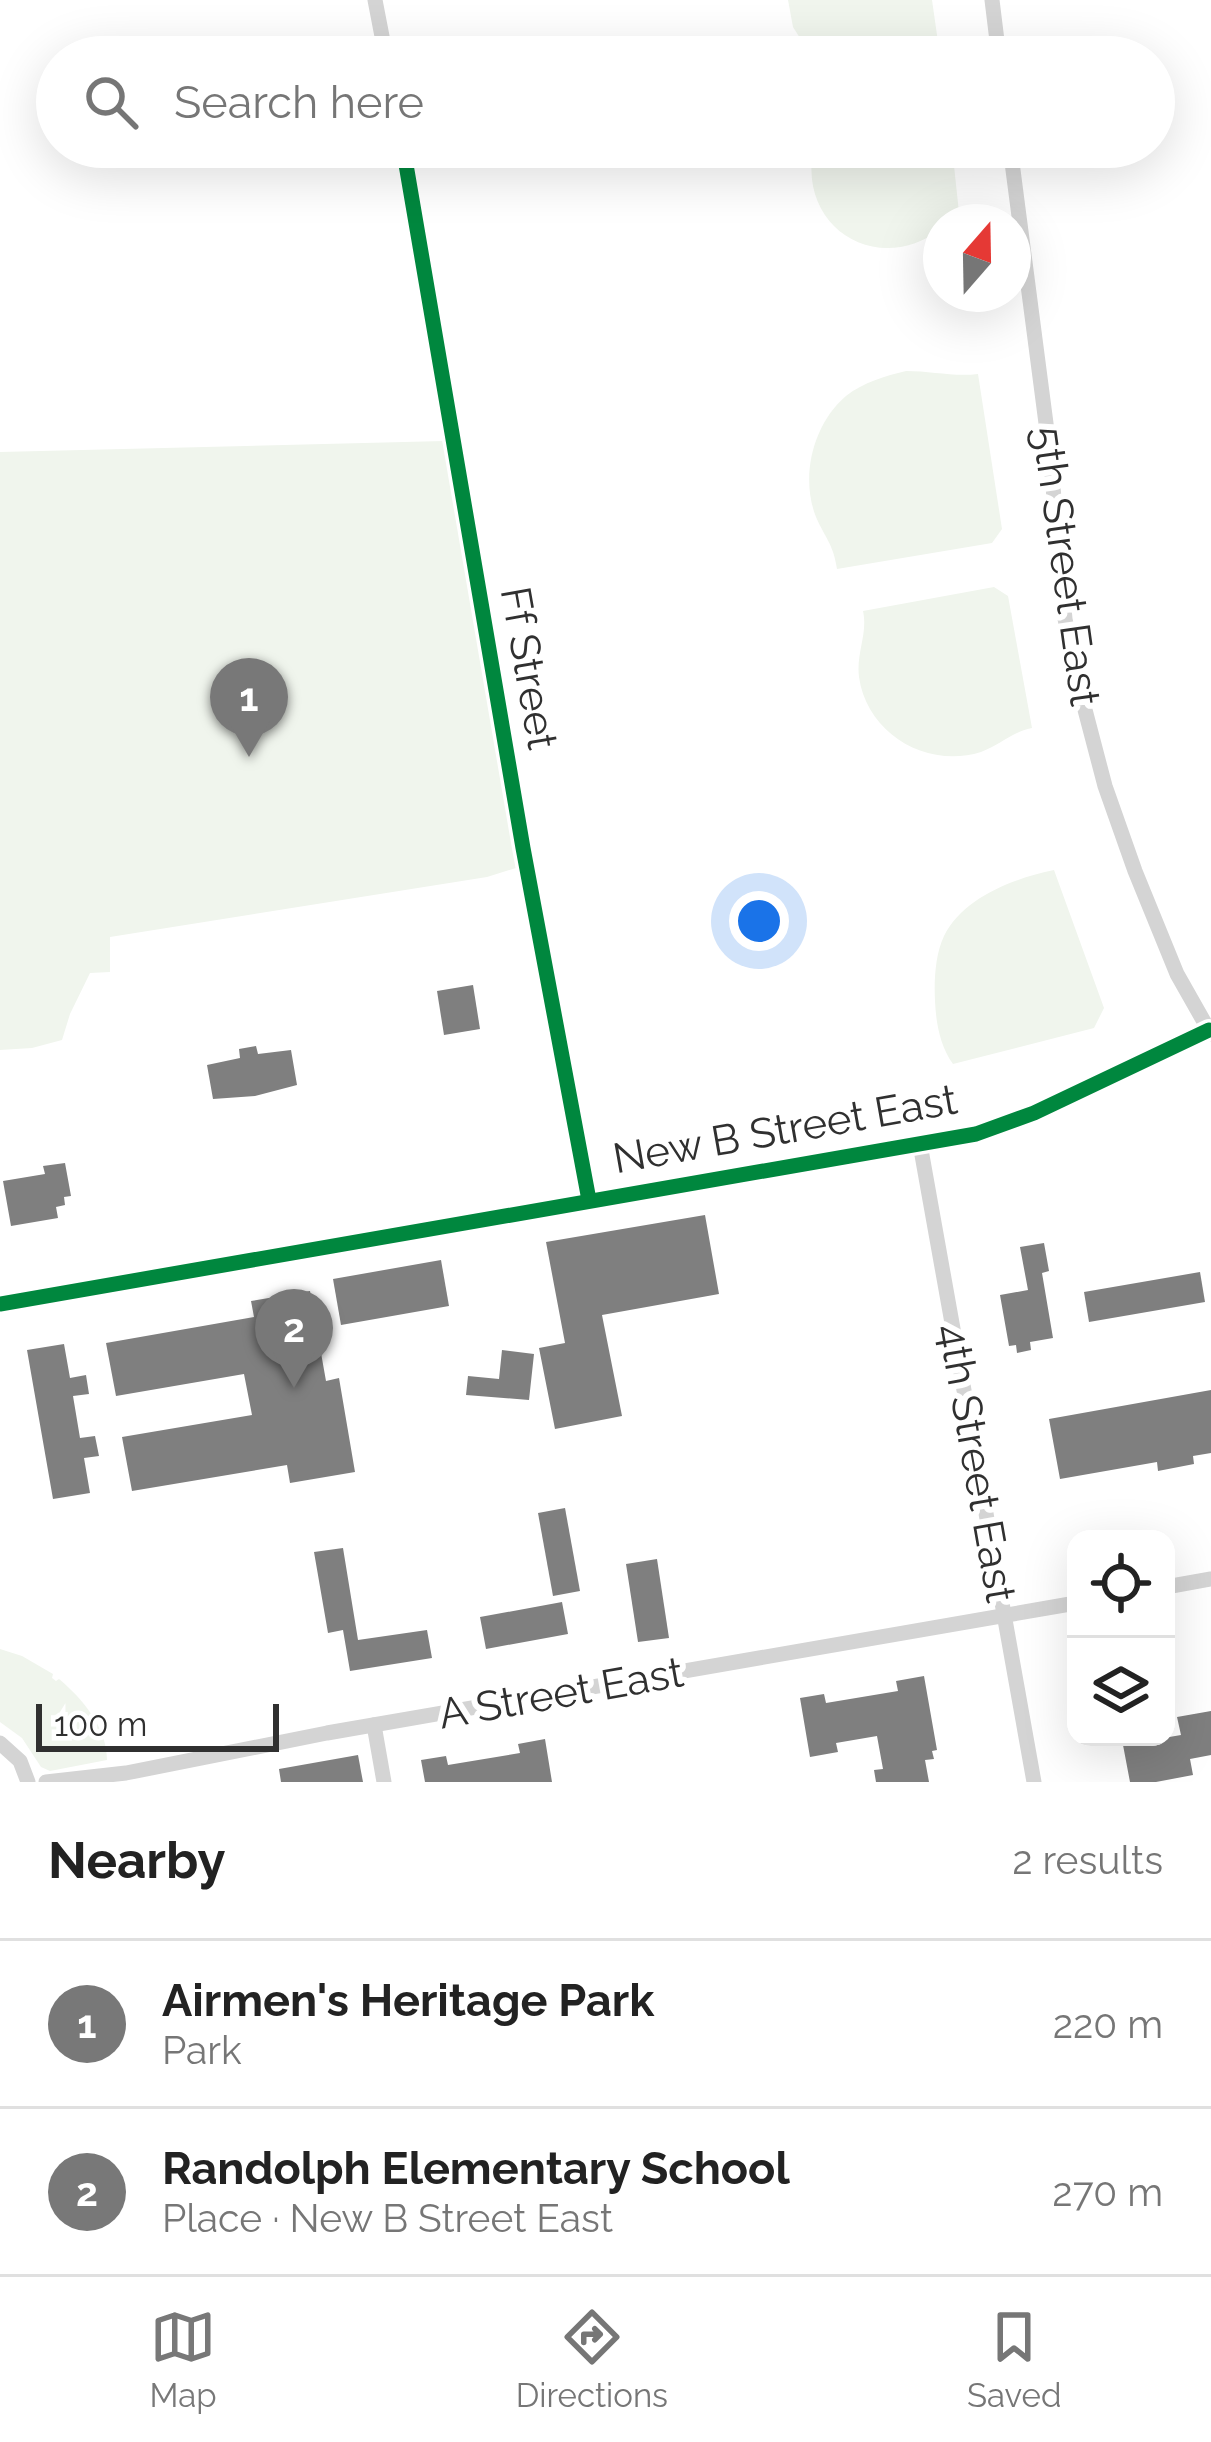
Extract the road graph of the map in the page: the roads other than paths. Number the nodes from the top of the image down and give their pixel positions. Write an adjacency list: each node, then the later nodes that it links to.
1 (376, 0): 3 (street)
2 (992, 0): 4 (street)
3 (382, 36)
4 (996, 36)
5 (407, 168): 9 (street, Ff Street)
6 (1013, 168): 7 (street, 5th Street East)
7 (1210, 1032): 8 (street, New B Street East)
8 (920, 1144): 9 (street, New B Street East); 14 (street, 4th Street East)
9 (590, 1200): 10 (street, New B Street East)
10 (0, 1304)
11 (1211, 1579): 12 (street)
12 (1175, 1585)
13 (1067, 1605): 14 (street, A Street East)
14 (1005, 1615): 15 (street, A Street East); 20 (street, 4th Street East)
15 (374, 1725): 18 (street, A Street East); 19 (street)
16 (0, 1742): 17 (street)
17 (28, 1782)
18 (46, 1782)
19 (384, 1782)
20 (1034, 1782)

